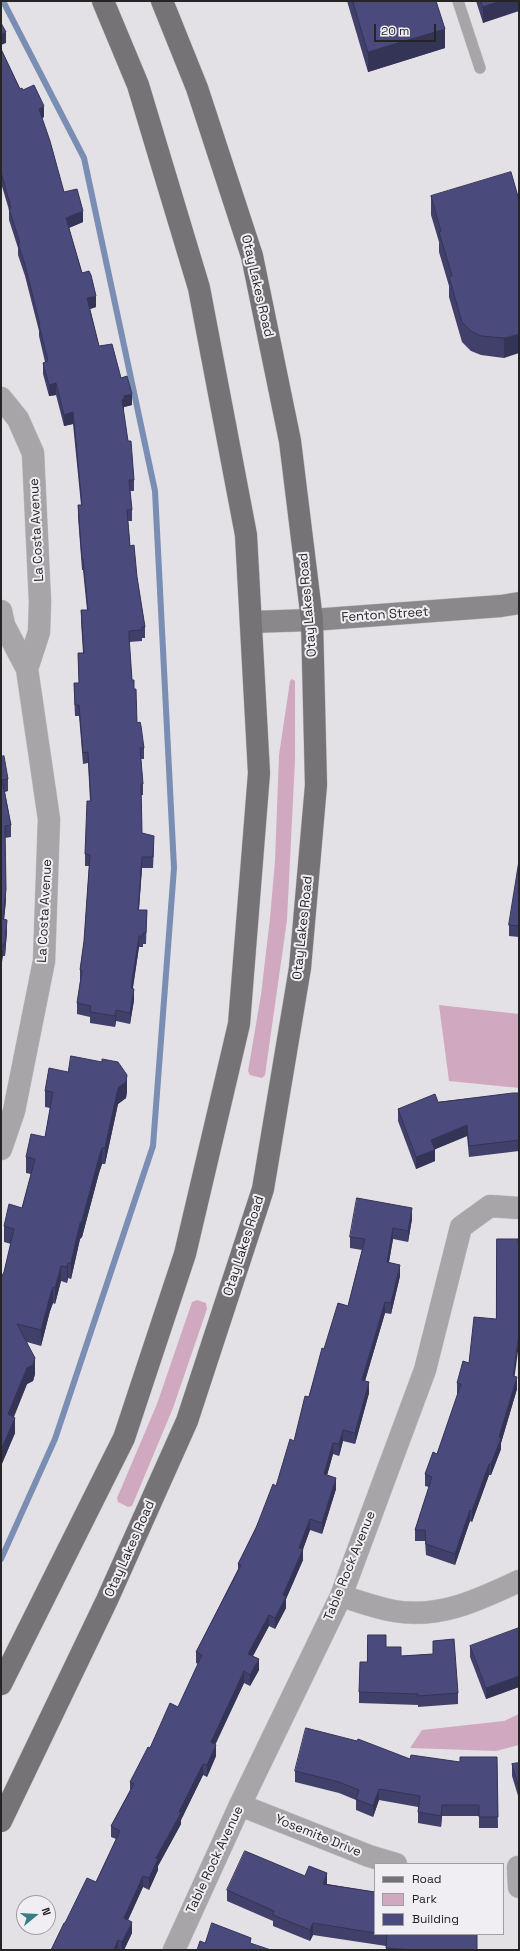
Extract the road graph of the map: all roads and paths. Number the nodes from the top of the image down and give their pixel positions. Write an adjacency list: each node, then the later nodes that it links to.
1 (103, 1): 10 (main road)
2 (162, 1): 9 (main road, Otay Lakes Road)
3 (458, 1): 4 (lane)
4 (480, 68)
5 (1, 394): 6 (street, La Costa Avenue)
6 (1, 399): 11 (street, La Costa Avenue)
7 (519, 603): 9 (street, Fenton Street)
8 (1, 611): 11 (street, La Costa Avenue)
9 (312, 620): 10 (street, Fenton Street); 18 (main road, Otay Lakes Road)
10 (251, 622): 16 (main road)
11 (26, 669): 12 (street, La Costa Avenue)
12 (1, 1149)
13 (519, 1208): 15 (street, Table Rock Avenue)
14 (519, 1581): 15 (street)
15 (341, 1596): 17 (street, Table Rock Avenue)
16 (1, 1684)
17 (240, 1805): 19 (street, Yosemite Drive); 20 (street, Table Rock Avenue)
18 (1, 1821)
19 (393, 1863)
20 (174, 1950)

